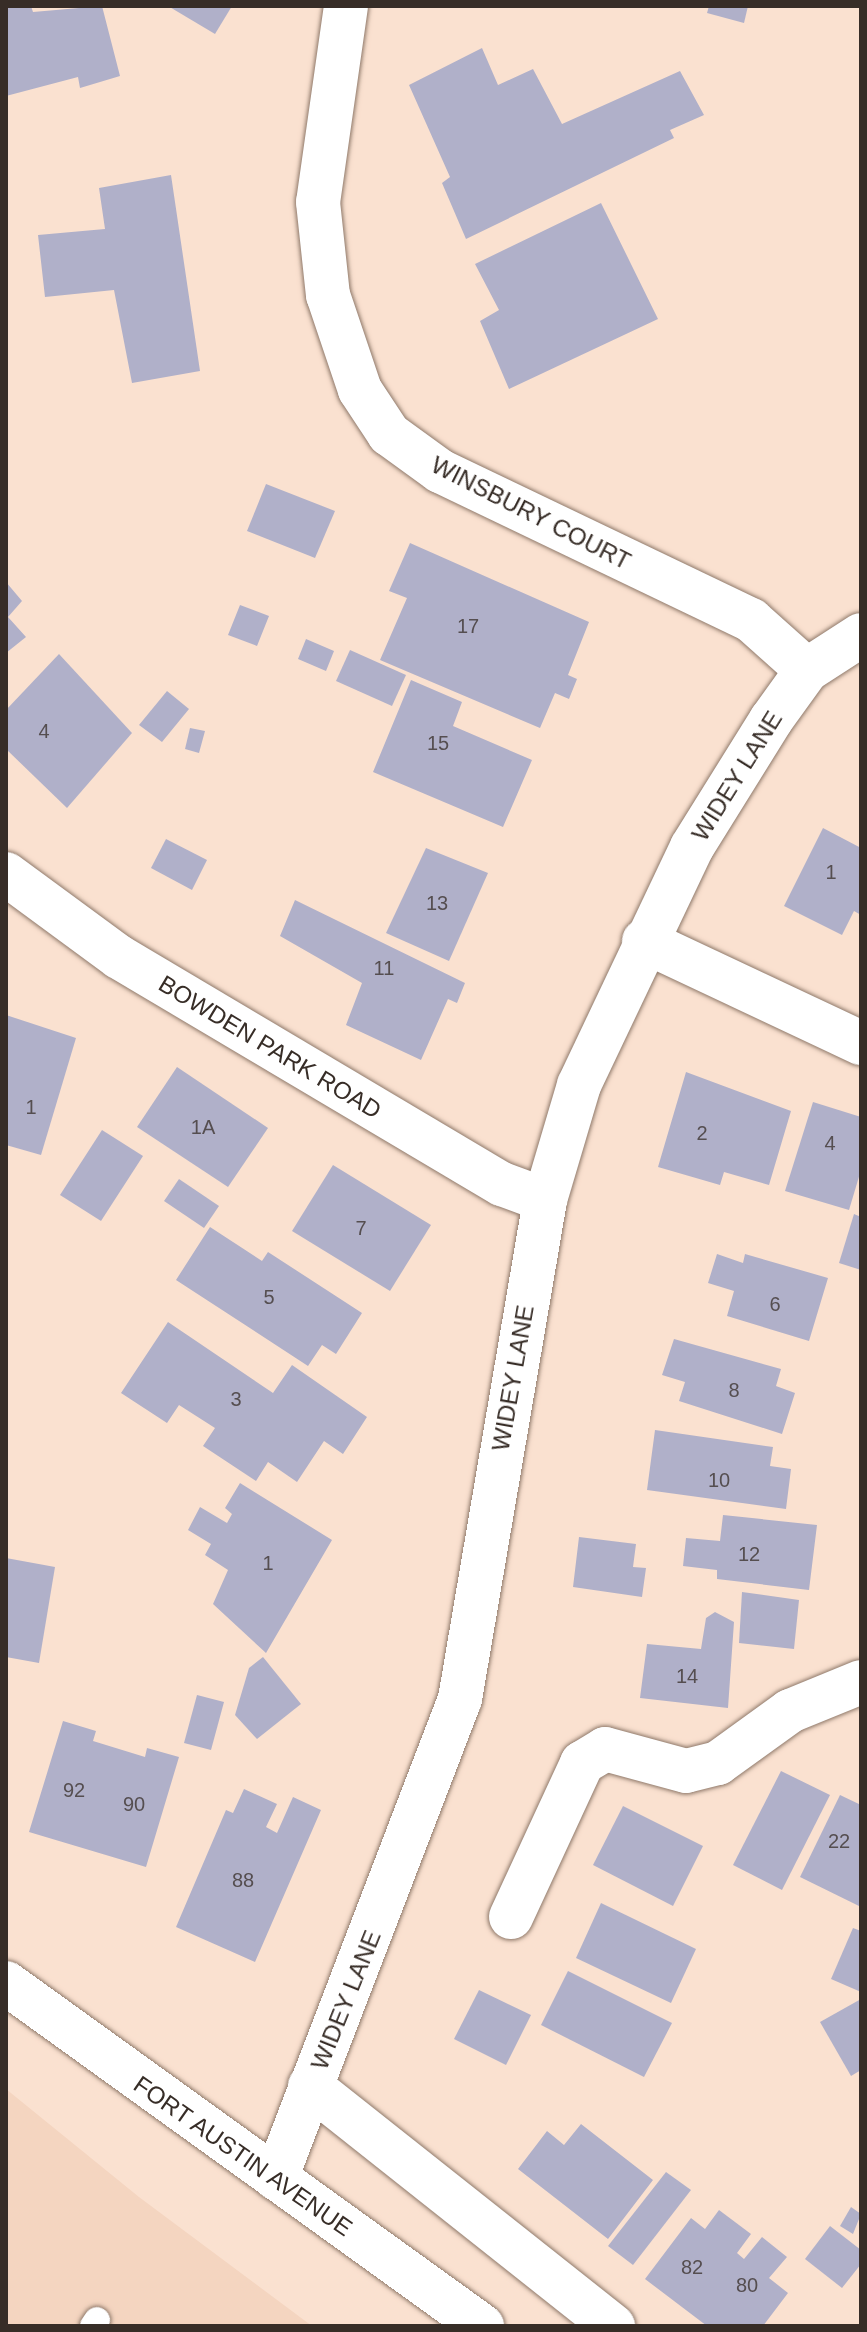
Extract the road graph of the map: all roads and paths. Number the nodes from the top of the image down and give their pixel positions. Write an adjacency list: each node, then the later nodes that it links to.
1 (346, 6): 3 (street, WINSBURY COURT)
2 (861, 635): 3 (street, WIDEY LANE)
3 (807, 670): 5 (street, WIDEY LANE)
4 (6, 874): 7 (street, BOWDEN PARK ROAD)
5 (644, 941): 6 (street); 7 (street, WIDEY LANE)
6 (861, 1043)
7 (545, 1200): 11 (street, WIDEY LANE)
8 (861, 1682): 9 (street)
9 (511, 1917)
10 (6, 1983): 12 (street, FORT AUSTIN AVENUE)
11 (310, 2086): 12 (street, WIDEY LANE); 14 (street)
12 (276, 2178): 13 (street, FORT AUSTIN AVENUE)
13 (482, 2326)
14 (613, 2326)

